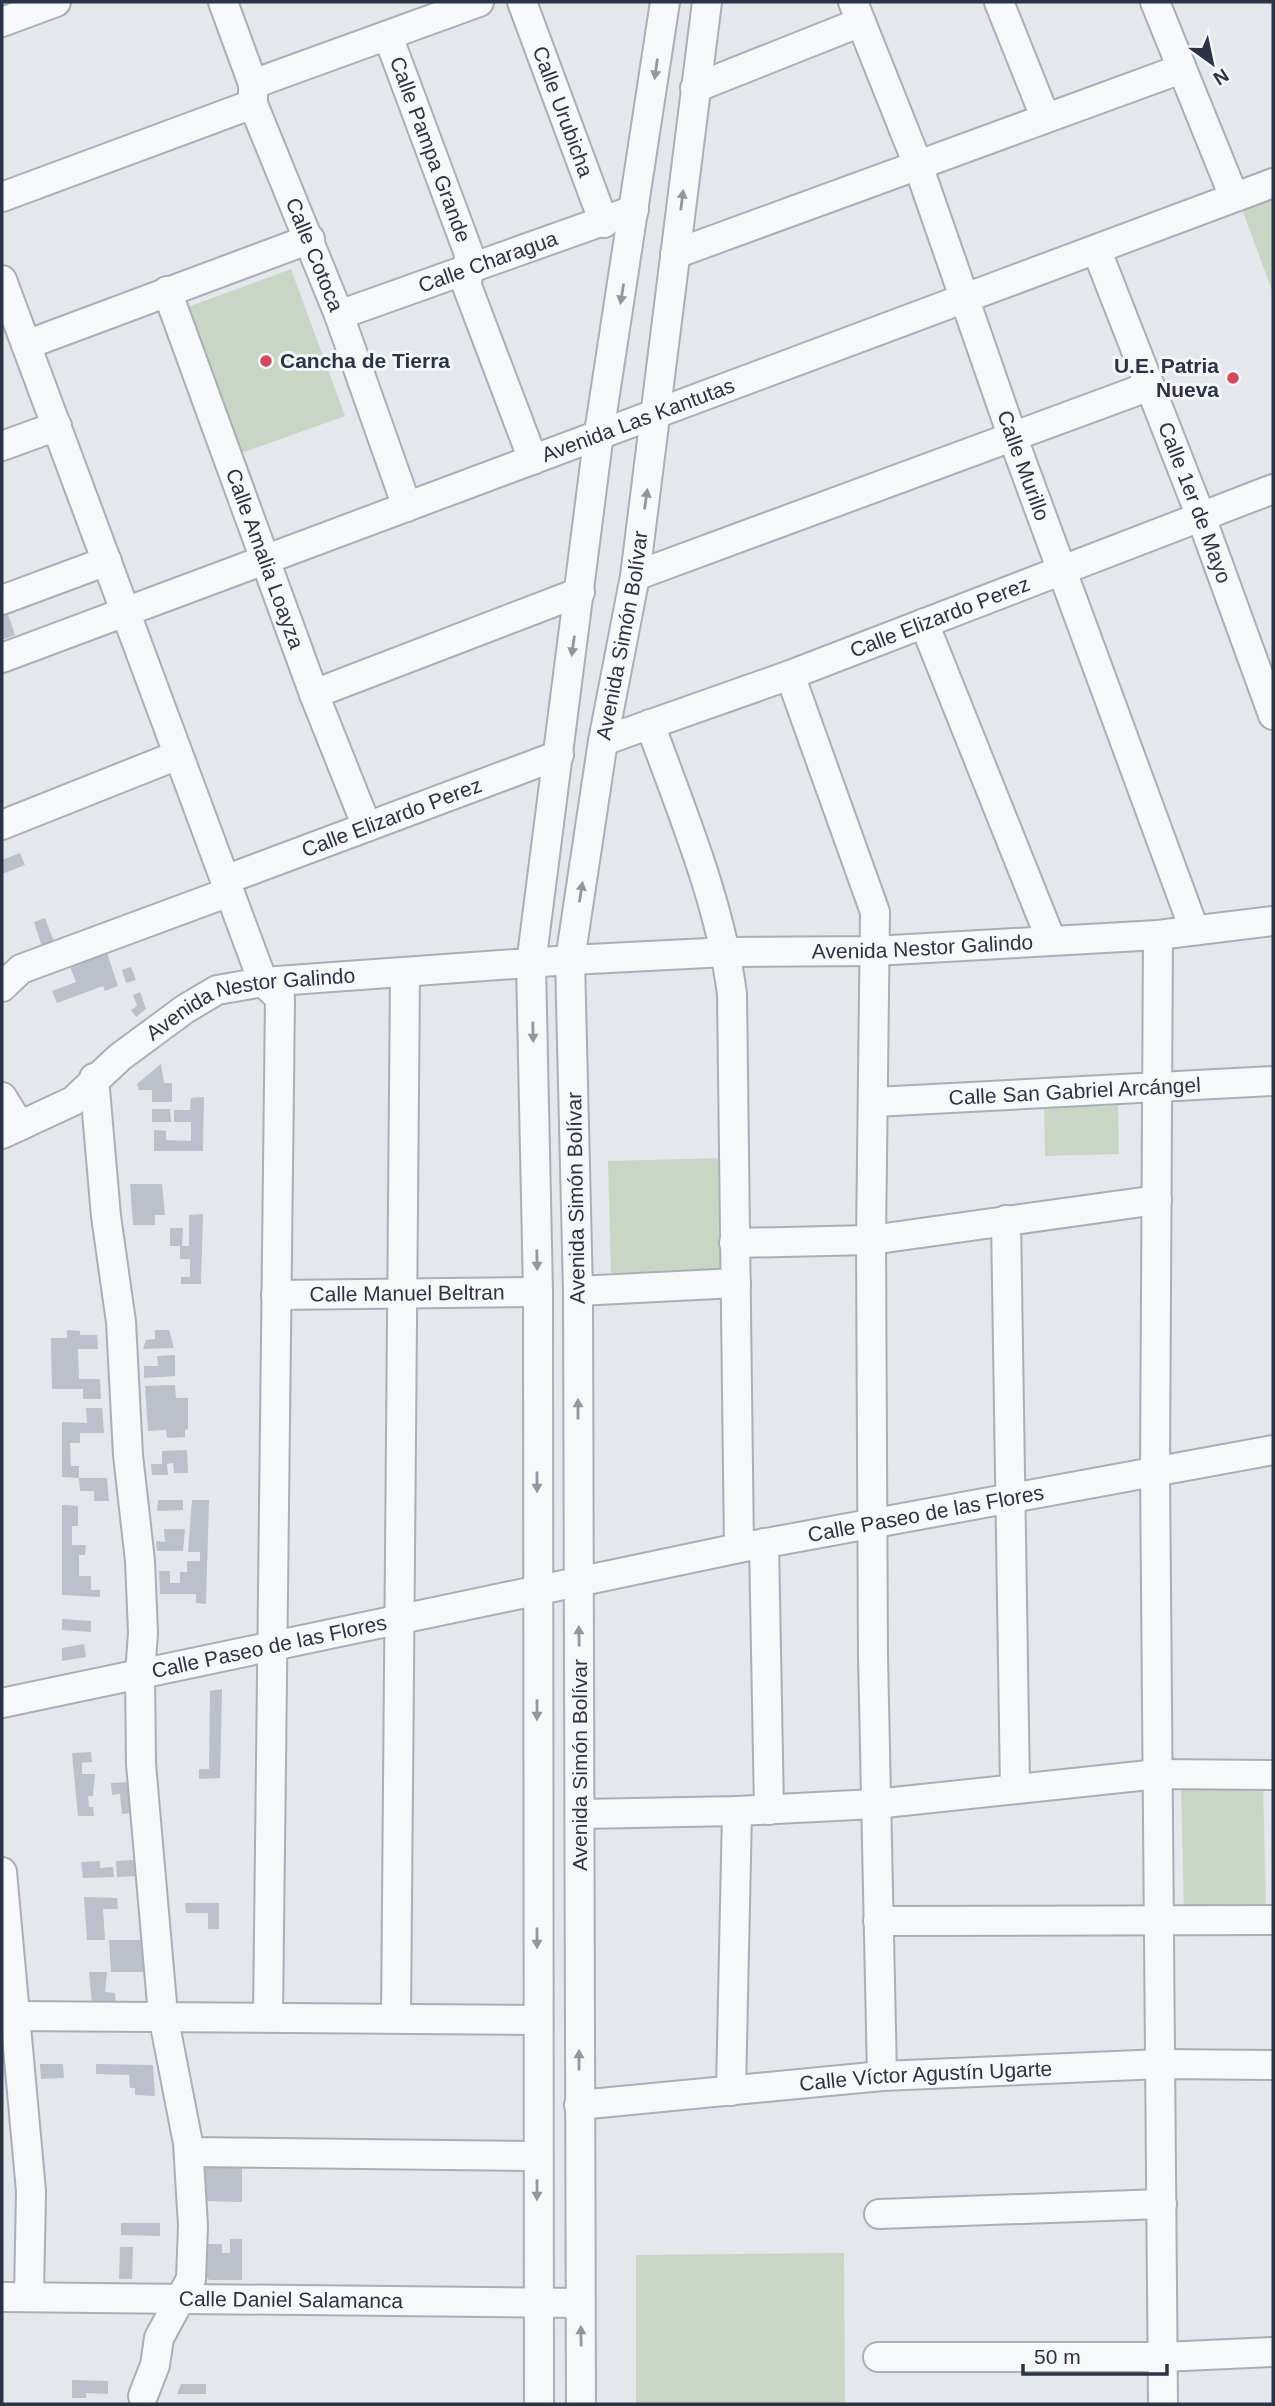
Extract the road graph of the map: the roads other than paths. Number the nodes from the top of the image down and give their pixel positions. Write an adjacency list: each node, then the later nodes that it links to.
1 (56, 2): 10 (street)
2 (223, 2): 14 (street, Calle Cotoca)
3 (479, 2): 11 (street)
4 (522, 2): 21 (street, Calle Urubicha)
5 (666, 2): 20 (street, Avenida Simón Bolívar, one-way to 20)
6 (707, 2): 13 (street, Avenida Simón Bolívar)
7 (999, 2): 15 (street)
8 (1154, 2): 12 (street)
9 (857, 12): 13 (street); 16 (street, Calle Murillo)
10 (2, 22)
11 (388, 36): 14 (street); 25 (street, Calle Pampa Grande)
12 (1181, 69): 15 (street); 19 (street)
13 (695, 88): 24 (street, Avenida Simón Bolívar, one-way to 13)
14 (253, 94): 18 (street); 22 (street, Calle Cotoca)
15 (1045, 117): 16 (street)
16 (918, 165): 24 (street); 28 (street, Calle Murillo)
17 (1273, 183): 19 (street, Avenida Las Kantutas)
18 (2, 197)
19 (1234, 197): 23 (street, Avenida Las Kantutas)
20 (634, 210): 21 (street, Calle Charagua); 34 (street, Avenida Simón Bolívar, one-way to 34)
21 (604, 223): 25 (street, Calle Charagua)
22 (310, 239): 27 (street); 29 (street, Calle Cotoca)
23 (1097, 251): 28 (street, Avenida Las Kantutas); 31 (street, Calle 1er de Mayo)
24 (675, 254): 32 (street, Avenida Simón Bolívar)
25 (468, 271): 29 (street, Calle Charagua); 37 (street, Calle Pampa Grande)
26 (3, 289): 30 (street)
27 (167, 291): 30 (street); 41 (street, Calle Amalia Loayza)
28 (965, 300): 32 (street, Avenida Las Kantutas); 35 (street, Calle Murillo)
29 (339, 315): 39 (street, Calle Cotoca)
30 (26, 345): 33 (street)
31 (1150, 386): 35 (street); 40 (street, Calle 1er de Mayo)
32 (658, 411): 34 (street, Avenida Las Kantutas); 44 (street, Avenida Simón Bolívar, one-way to 32)
33 (57, 426): 36 (street); 42 (street)
34 (599, 433): 37 (street, Avenida Las Kantutas); 45 (street, Avenida Simón Bolívar)
35 (1013, 438): 43 (street, Calle Murillo); 44 (street)
36 (2, 446)
37 (533, 460): 39 (street, Avenida Las Kantutas)
38 (1273, 489): 40 (street, Calle Elizardo Perez)
39 (407, 507): 41 (street, Avenida Las Kantutas)
40 (1201, 517): 43 (street, Calle Elizardo Perez); 52 (street, Calle 1er de Mayo)
41 (265, 560): 47 (street, Avenida Las Kantutas); 51 (street, Calle Amalia Loayza)
42 (107, 561): 46 (street); 47 (street)
43 (1061, 570): 48 (street, Calle Elizardo Perez); 61 (street, Calle Murillo)
44 (635, 576): 54 (street, Avenida Simón Bolívar)
45 (580, 592): 51 (street); 56 (street, Avenida Simón Bolívar, one-way to 56)
46 (2, 600)
47 (126, 610): 49 (street, Avenida Las Kantutas); 55 (street)
48 (923, 623): 50 (street, Calle Elizardo Perez); 63 (street)
49 (2, 658)
50 (790, 675): 53 (street, Calle Elizardo Perez); 64 (street)
51 (314, 694): 58 (street, Calle Amalia Loayza)
52 (1273, 715)
53 (650, 724): 54 (street, Calle Elizardo Perez); 65 (street)
54 (603, 741): 66 (street, Avenida Simón Bolívar, one-way to 54)
55 (178, 755): 57 (street); 59 (street)
56 (559, 755): 58 (street, Calle Elizardo Perez); 67 (street, Avenida Simón Bolívar)
57 (2, 825)
58 (367, 827): 59 (street, Calle Elizardo Perez)
59 (227, 886): 69 (street); 70 (street, Calle Elizardo Perez)
60 (1273, 921): 61 (street, Avenida Nestor Galindo)
61 (1194, 929): 62 (street, Avenida Nestor Galindo)
62 (1158, 935): 63 (street, Avenida Nestor Galindo); 73 (street)
63 (1051, 940): 64 (street, Avenida Nestor Galindo)
64 (874, 951): 65 (street, Avenida Nestor Galindo); 75 (street)
65 (727, 952): 66 (street, Avenida Nestor Galindo); 80 (street)
66 (570, 960): 67 (street, Avenida Nestor Galindo); 82 (street, Avenida Simón Bolívar)
67 (531, 964): 68 (street, Avenida Nestor Galindo); 83 (street, Avenida Simón Bolívar, one-way to 83)
68 (405, 974): 69 (street, Avenida Nestor Galindo); 85 (street)
69 (263, 982): 71 (street, Avenida Nestor Galindo); 84 (street)
70 (2, 987)
71 (94, 1078): 76 (street, Avenida Nestor Galindo); 95 (street)
72 (1273, 1081): 73 (street, Calle San Gabriel Arcángel)
73 (1157, 1087): 75 (street, Calle San Gabriel Arcángel); 77 (street)
74 (2, 1097): 76 (street)
75 (875, 1102): 79 (street)
76 (11, 1130)
77 (1157, 1200): 78 (street); 87 (street)
78 (1006, 1220): 79 (street); 88 (street)
79 (872, 1240): 80 (street); 89 (street)
80 (734, 1243): 81 (street)
81 (736, 1283): 82 (street); 90 (street)
82 (578, 1291): 91 (street, Avenida Simón Bolívar, one-way to 82)
83 (538, 1292): 85 (street, Calle Manuel Beltran); 92 (street, Avenida Simón Bolívar, one-way to 92)
84 (276, 1295): 85 (street, Calle Manuel Beltran); 94 (street)
85 (404, 1296): 93 (street)
86 (1273, 1450): 87 (street, Calle Paseo de las Flores)
87 (1155, 1471): 88 (street, Calle Paseo de las Flores); 97 (street)
88 (1011, 1496): 89 (street, Calle Paseo de las Flores); 99 (street)
89 (875, 1523): 90 (street, Calle Paseo de las Flores); 100 (street)
90 (752, 1546): 91 (street, Calle Paseo de las Flores); 101 (street)
91 (578, 1581): 92 (street, Calle Paseo de las Flores); 103 (street, Avenida Simón Bolívar, one-way to 91)
92 (537, 1593): 93 (street, Calle Paseo de las Flores); 112 (street, Avenida Simón Bolívar, one-way to 112)
93 (401, 1619): 94 (street, Calle Paseo de las Flores); 111 (street)
94 (271, 1645): 95 (street, Calle Paseo de las Flores); 110 (street)
95 (140, 1674): 96 (street, Calle Paseo de las Flores); 109 (street)
96 (2, 1703)
97 (1158, 1774): 98 (street); 99 (street); 107 (street)
98 (1273, 1775)
99 (1015, 1789): 100 (street)
100 (875, 1804): 101 (street); 106 (street)
101 (769, 1810): 102 (street)
102 (737, 1811): 103 (street); 116 (street)
103 (581, 1814): 117 (street, Avenida Simón Bolívar, one-way to 103)
104 (2, 1872): 108 (street)
105 (1273, 1920): 107 (street)
106 (878, 1921): 107 (street); 115 (street)
107 (1159, 1921): 113 (street)
108 (13, 2015): 109 (street); 122 (street)
109 (163, 2015): 110 (street); 118 (street)
110 (268, 2016): 111 (street)
111 (396, 2017): 112 (street)
112 (538, 2020): 119 (street, Avenida Simón Bolívar)
113 (1161, 2064): 114 (street, Calle Víctor Agustín Ugarte); 115 (street, Calle Víctor Agustín Ugarte); 120 (street)
114 (1273, 2065)
115 (882, 2076): 116 (street, Calle Víctor Agustín Ugarte)
116 (730, 2091): 117 (street, Calle Víctor Agustín Ugarte)
117 (579, 2105): 124 (street, Avenida Simón Bolívar)
118 (189, 2152): 119 (street); 123 (street)
119 (536, 2156): 125 (street, Avenida Simón Bolívar, one-way to 125)
120 (1162, 2204): 121 (street); 128 (street)
121 (879, 2214)
122 (16, 2297): 123 (street, Calle Daniel Salamanca)
123 (184, 2298): 125 (street, Calle Daniel Salamanca); 129 (street)
124 (580, 2303): 125 (street, Calle Daniel Salamanca); 131 (street, Avenida Simón Bolívar, one-way to 124)
125 (537, 2304): 130 (street, Avenida Simón Bolívar)
126 (1273, 2352): 128 (street)
127 (878, 2357): 128 (street)
128 (1163, 2357): 132 (street)
129 (144, 2396)
130 (539, 2404)
131 (581, 2404)
132 (1163, 2404)

